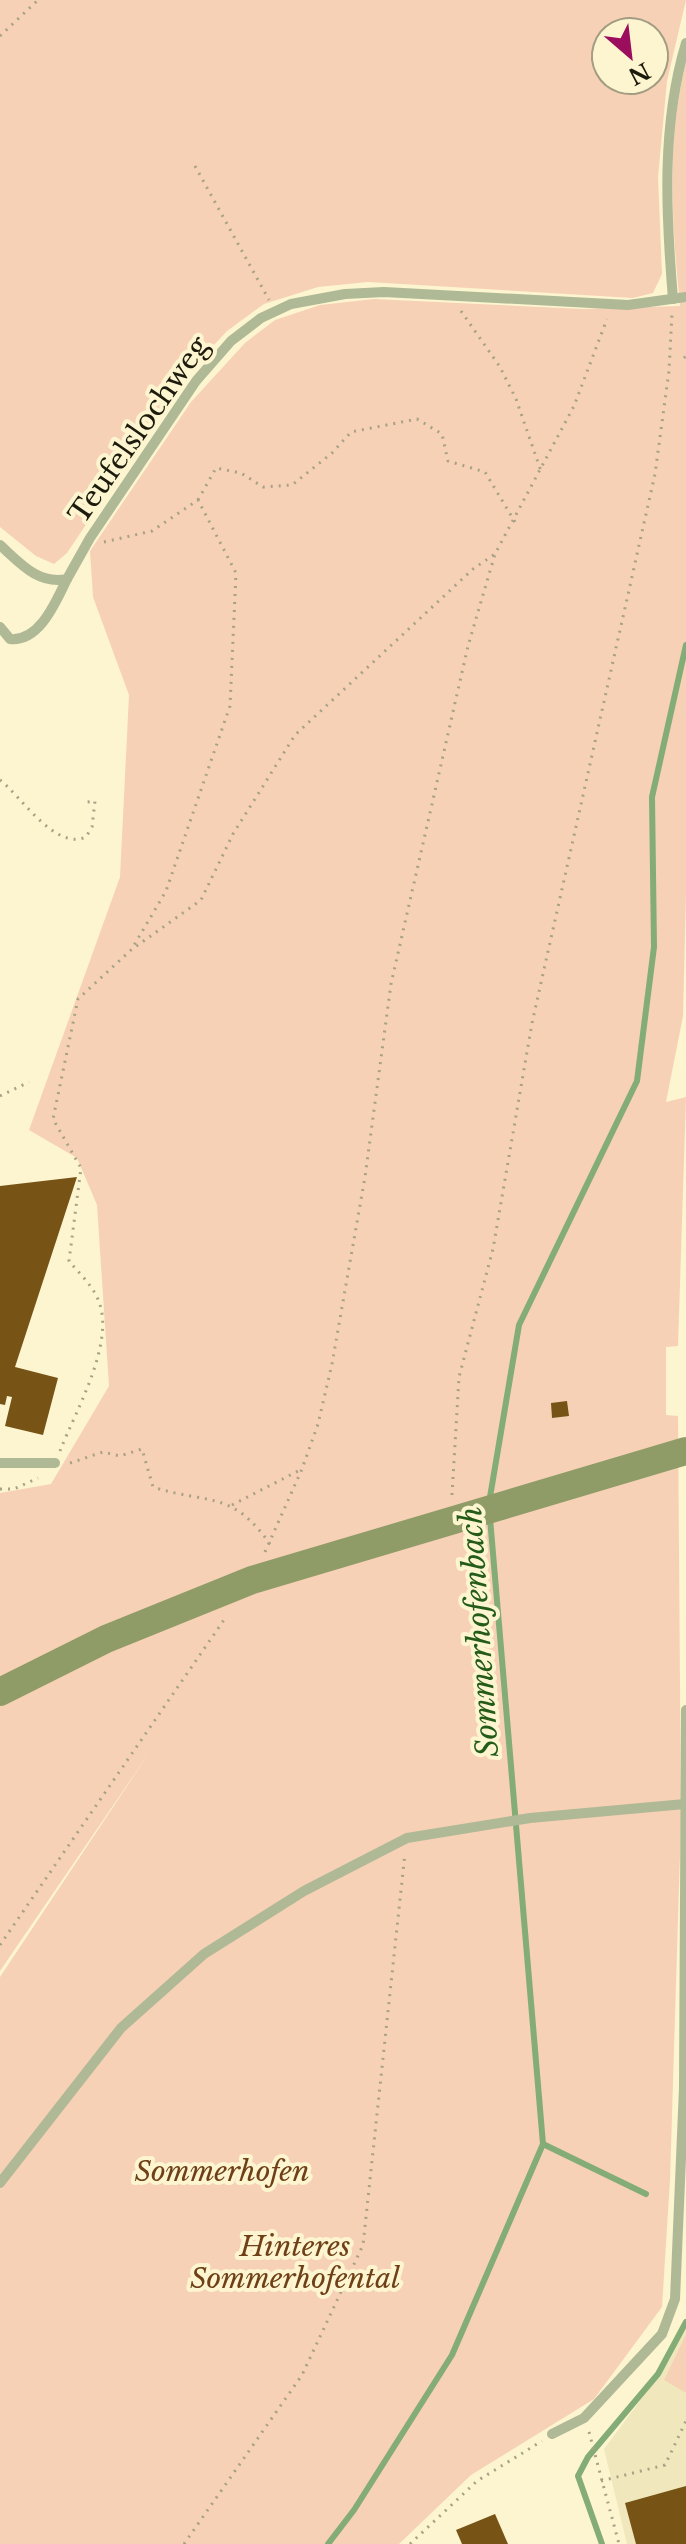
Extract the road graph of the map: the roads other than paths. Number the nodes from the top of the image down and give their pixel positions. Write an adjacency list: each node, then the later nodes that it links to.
1 (686, 43): 3 (lane)
2 (686, 297): 3 (lane, Teufelslochweg)
3 (673, 299): 5 (lane, Teufelslochweg)
4 (0, 545): 5 (lane)
5 (67, 579): 6 (lane, Teufelslochweg)
6 (0, 627)
7 (686, 1451): 10 (street)
8 (0, 1463): 9 (lane)
9 (56, 1465)
10 (0, 1692)
11 (686, 1710): 12 (lane)
12 (685, 1804): 13 (lane); 14 (lane)
13 (0, 2183)
14 (682, 2188): 15 (lane)
15 (552, 2434)

